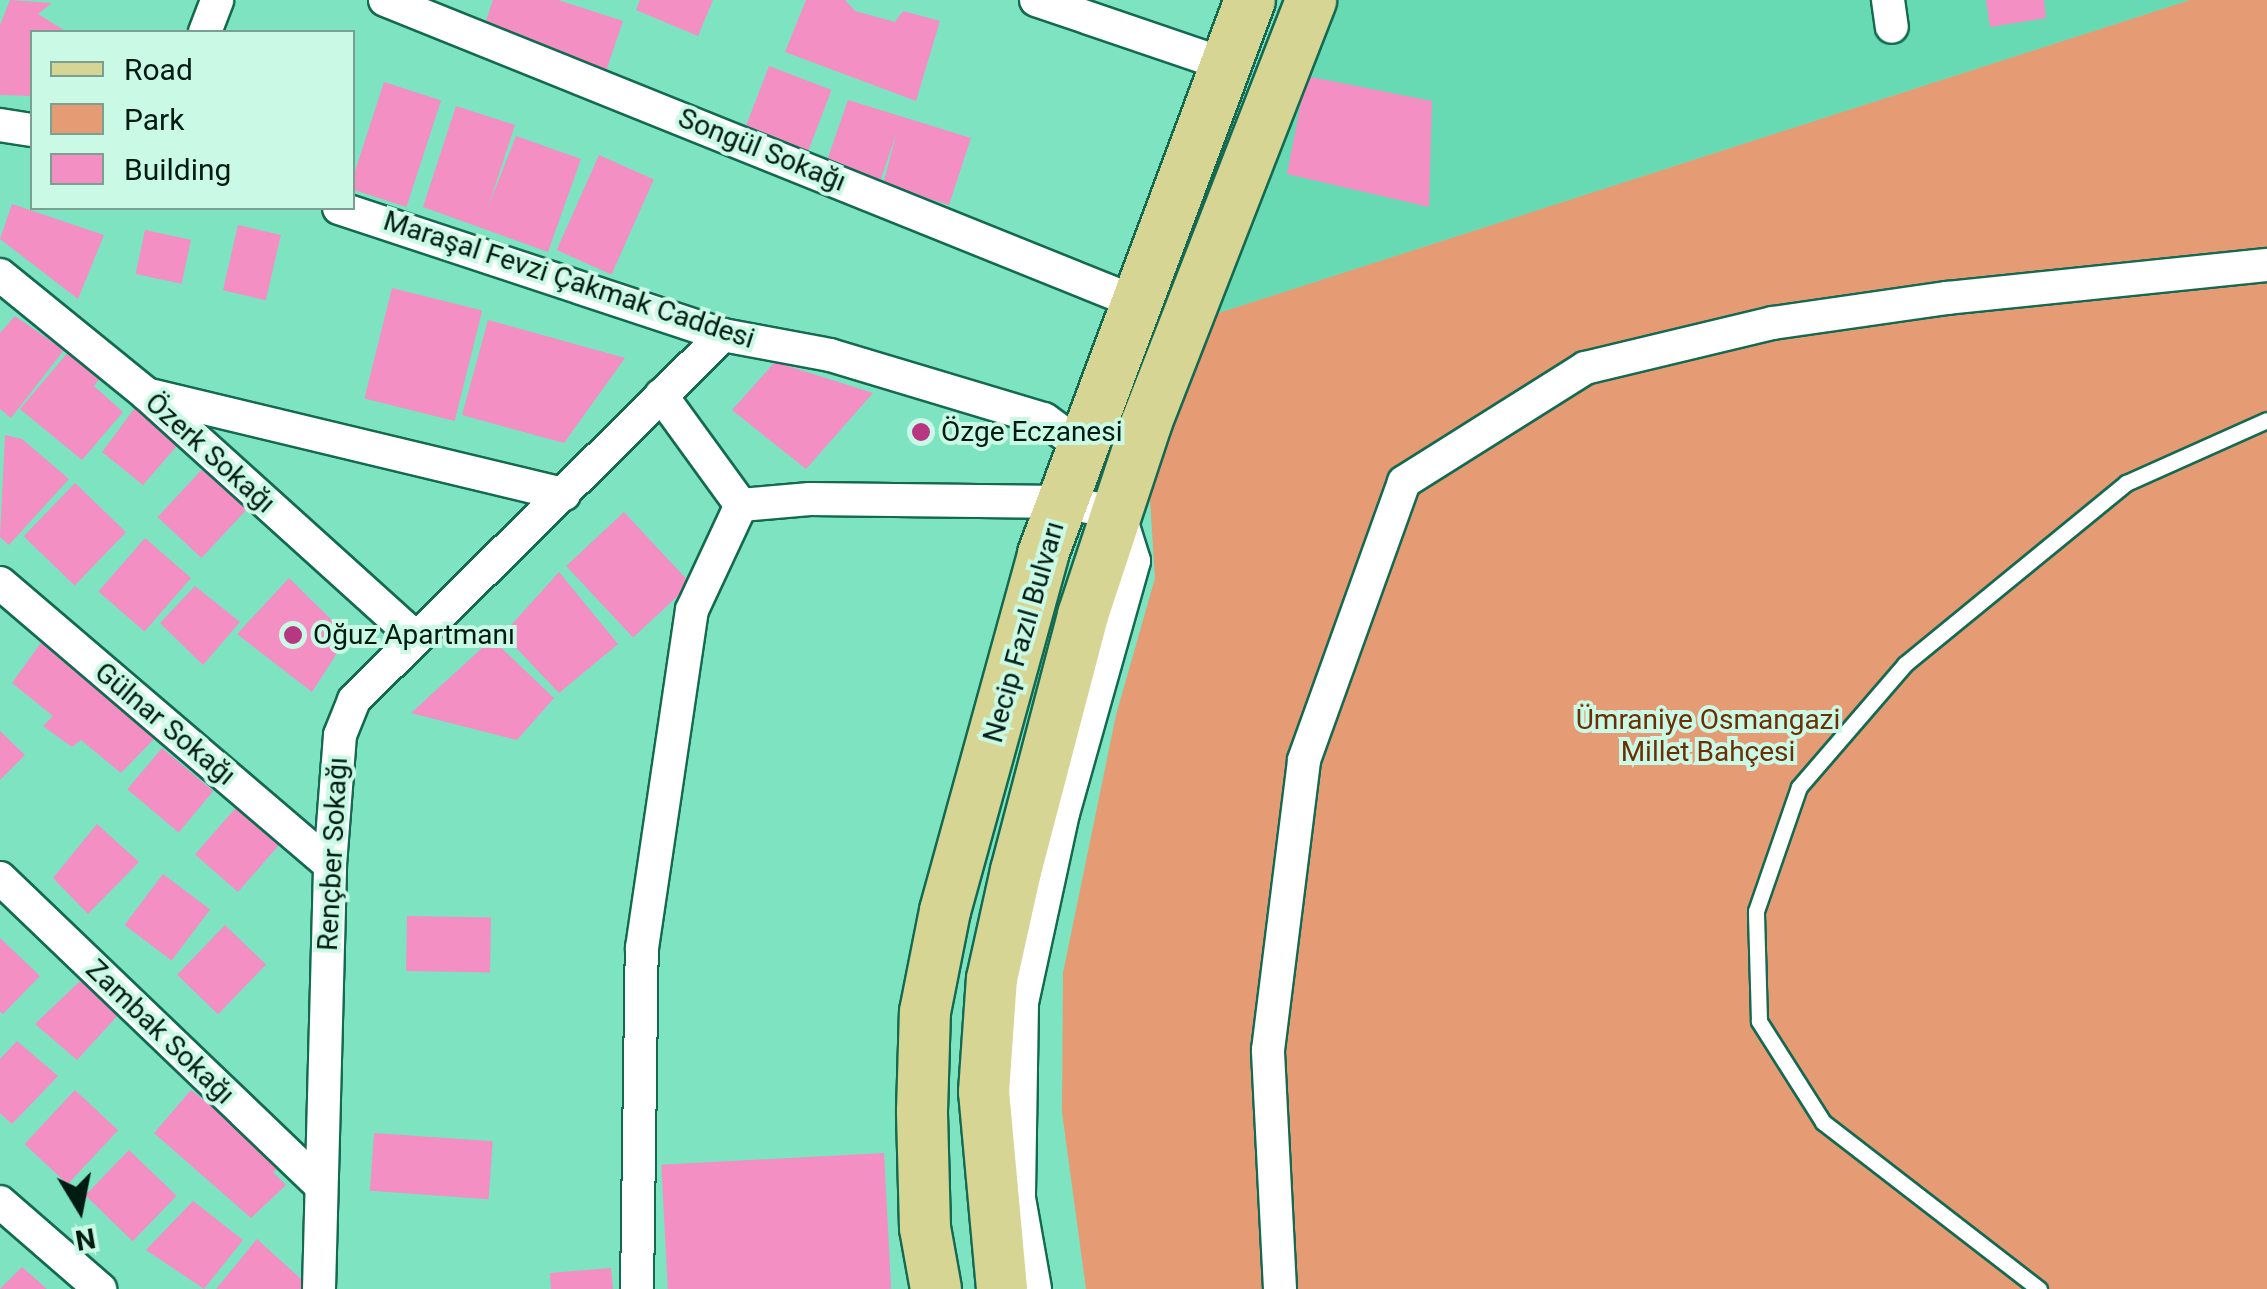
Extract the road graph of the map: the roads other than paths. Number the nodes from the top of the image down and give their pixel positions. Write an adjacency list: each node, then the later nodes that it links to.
1 (216, 0): 6 (street)
2 (385, 0): 13 (street, Songül Sokağı)
3 (1036, 0): 7 (street)
4 (1250, 0): 7 (main road, Necip Fazıl Bulvarı)
5 (1310, 0): 22 (main road, Necip Fazıl Bulvarı)
6 (206, 30)
7 (1227, 65): 13 (main road, Necip Fazıl Bulvarı)
8 (0, 125): 9 (street)
9 (30, 130)
10 (345, 210): 14 (street, Maraşal Fevzi Çakmak Caddesi)
11 (2267, 265): 35 (street)
12 (0, 275): 15 (street, Özerk Sokağı)
13 (1138, 303): 18 (main road, Necip Fazıl Bulvarı)
14 (722, 335): 16 (street, Rençber Sokağı); 18 (street, Maraşal Fevzi Çakmak Caddesi)
15 (145, 393): 19 (street); 24 (street, Özerk Sokağı)
16 (661, 396): 19 (street, Rençber Sokağı); 21 (street)
17 (2267, 420): 36 (lane)
18 (1082, 446): 20 (main road, Necip Fazıl Bulvarı)
19 (564, 494): 24 (street, Rençber Sokağı)
20 (1063, 502): 21 (street); 22 (street); 32 (main road, Necip Fazıl Bulvarı)
21 (740, 505): 31 (street)
22 (1119, 513): 33 (main road, Necip Fazıl Bulvarı); 34 (street)
23 (0, 583): 25 (street, Gülnar Sokağı)
24 (415, 638): 25 (street, Rençber Sokağı)
25 (330, 865): 27 (street, Rençber Sokağı)
26 (0, 878): 27 (street, Zambak Sokağı)
27 (320, 1185): 30 (street, Rençber Sokağı)
28 (0, 1202): 29 (street)
29 (100, 1289)
30 (318, 1289)
31 (637, 1289)
32 (936, 1289)
33 (1002, 1289)
34 (1035, 1289)
35 (1280, 1289)
36 (2039, 1289)

